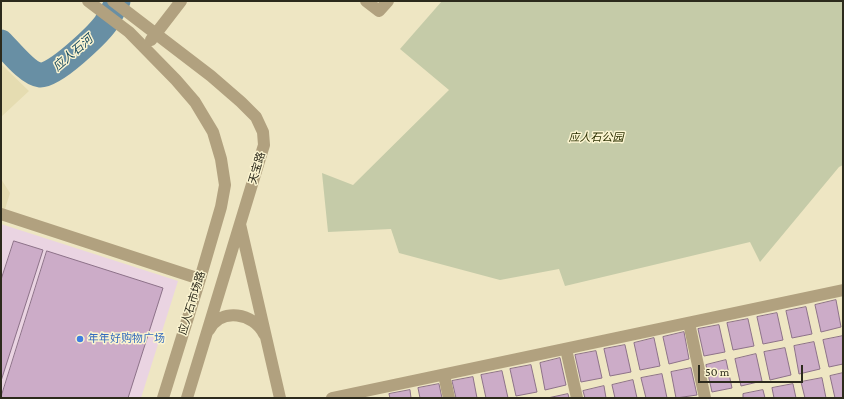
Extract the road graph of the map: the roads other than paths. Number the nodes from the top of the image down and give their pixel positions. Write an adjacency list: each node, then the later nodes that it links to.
1 (88, 1): 7 (street)
2 (113, 1): 6 (street, 天宝路)
3 (181, 1): 6 (street)
4 (366, 1): 5 (street)
5 (388, 1)
6 (156, 34): 7 (street); 9 (street, 天宝路)
7 (145, 48): 10 (street, 应人石市场路)
8 (2, 216): 10 (street)
9 (240, 223): 13 (street, 应人石市场路); 14 (street, 天宝路)
10 (200, 279): 17 (street, 应人石市场路)
11 (843, 292): 12 (street)
12 (689, 323): 15 (street); 23 (street)
13 (206, 335): 14 (street); 18 (street, 应人石市场路)
14 (266, 338): 19 (street, 天宝路)
15 (566, 349): 16 (street); 22 (street)
16 (444, 374): 20 (street); 21 (street)
17 (163, 398)
18 (187, 398)
19 (280, 398)
20 (332, 398)
21 (449, 398)
22 (577, 398)
23 (705, 398)

